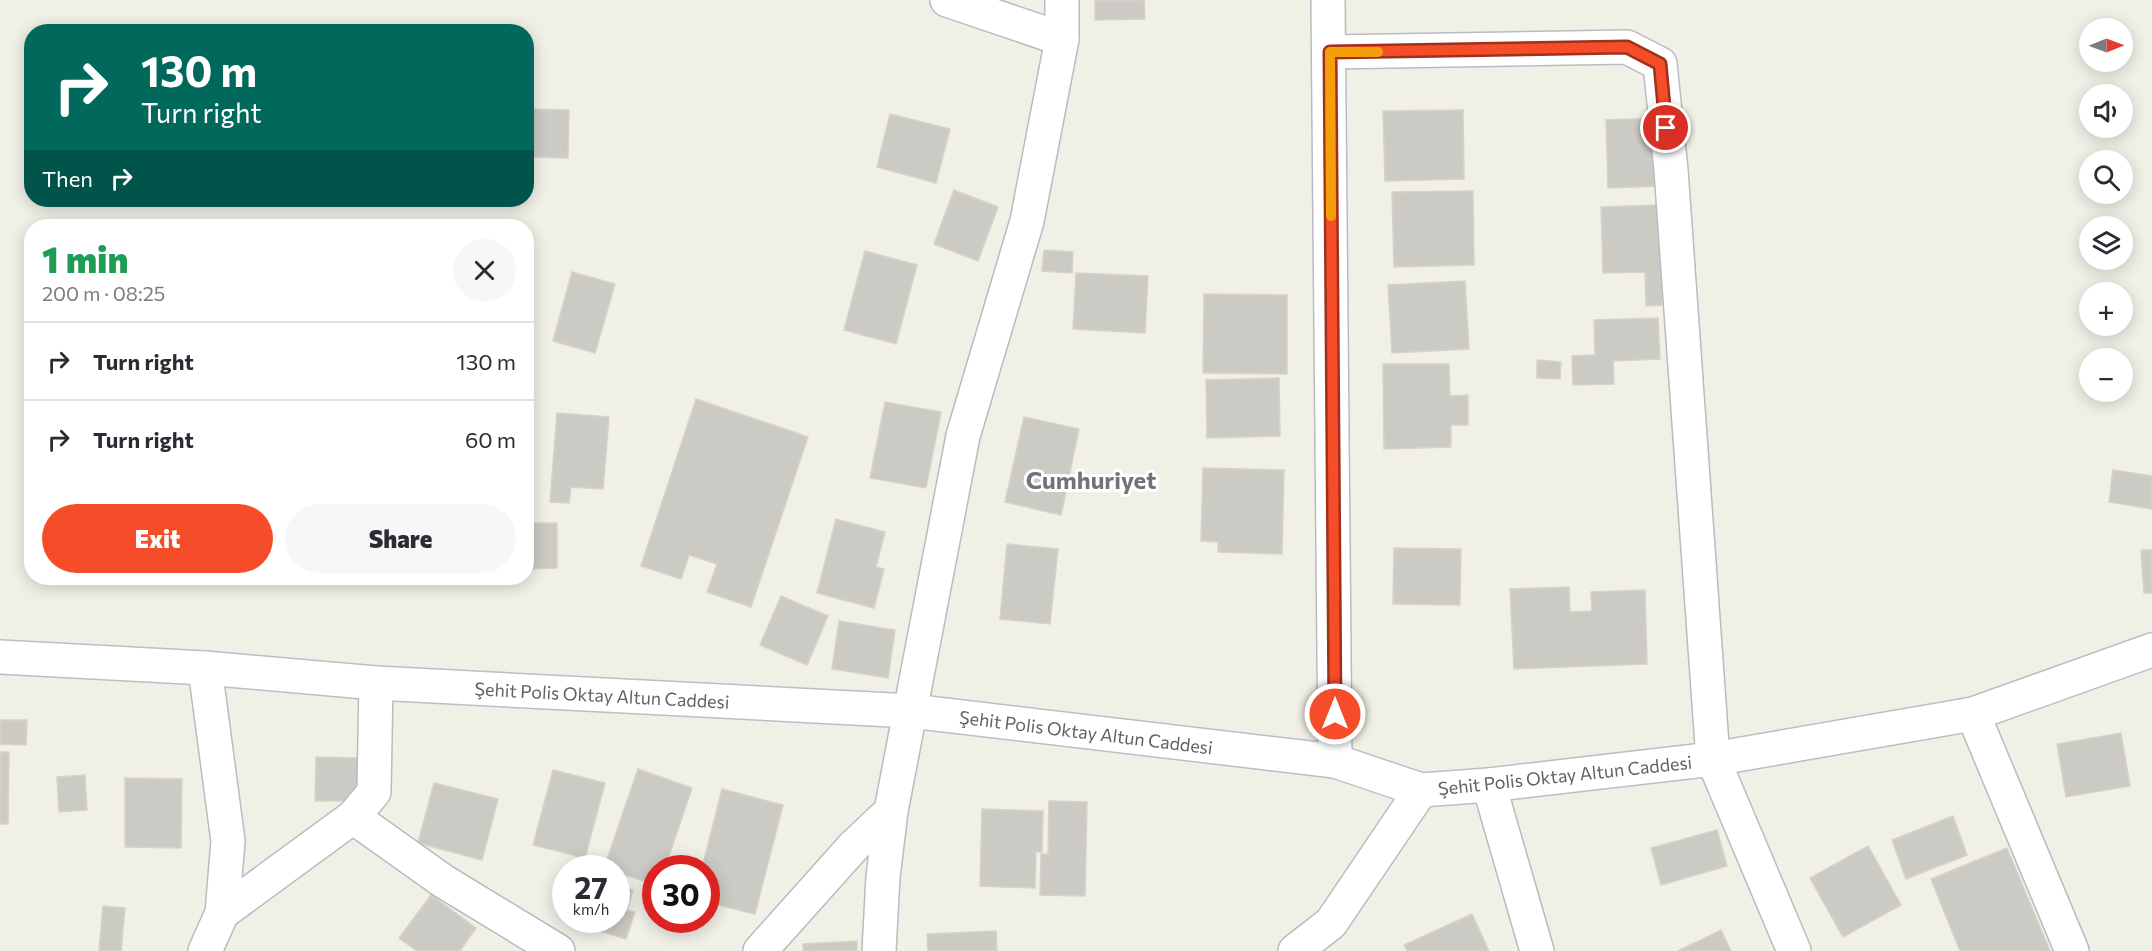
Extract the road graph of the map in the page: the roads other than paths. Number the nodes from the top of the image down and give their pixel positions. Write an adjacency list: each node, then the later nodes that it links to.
1 (947, 0): 4 (street)
2 (1062, 0): 4 (street)
3 (1328, 0): 5 (street)
4 (1062, 39): 10 (street)
5 (1330, 52): 12 (street); 13 (street)
6 (2152, 650): 11 (street, Şehit Polis Oktay Altun Caddesi)
7 (0, 657): 8 (street, Şehit Polis Oktay Altun Caddesi)
8 (205, 668): 9 (street, Şehit Polis Oktay Altun Caddesi); 18 (street)
9 (376, 683): 10 (street, Şehit Polis Oktay Altun Caddesi); 17 (street)
10 (911, 711): 13 (street, Şehit Polis Oktay Altun Caddesi); 16 (street)
11 (1973, 714): 12 (street, Şehit Polis Oktay Altun Caddesi); 26 (street)
12 (1713, 759): 14 (street, Şehit Polis Oktay Altun Caddesi); 25 (street)
13 (1335, 761): 15 (street, Şehit Polis Oktay Altun Caddesi)
14 (1489, 785): 15 (street, Şehit Polis Oktay Altun Caddesi); 24 (street)
15 (1420, 790): 23 (street)
16 (891, 810): 21 (street); 22 (street)
17 (354, 817): 18 (street); 20 (street)
18 (222, 913): 19 (street)
19 (205, 951)
20 (558, 951)
21 (759, 951)
22 (879, 951)
23 (1295, 951)
24 (1537, 951)
25 (1794, 951)
26 (2072, 951)

